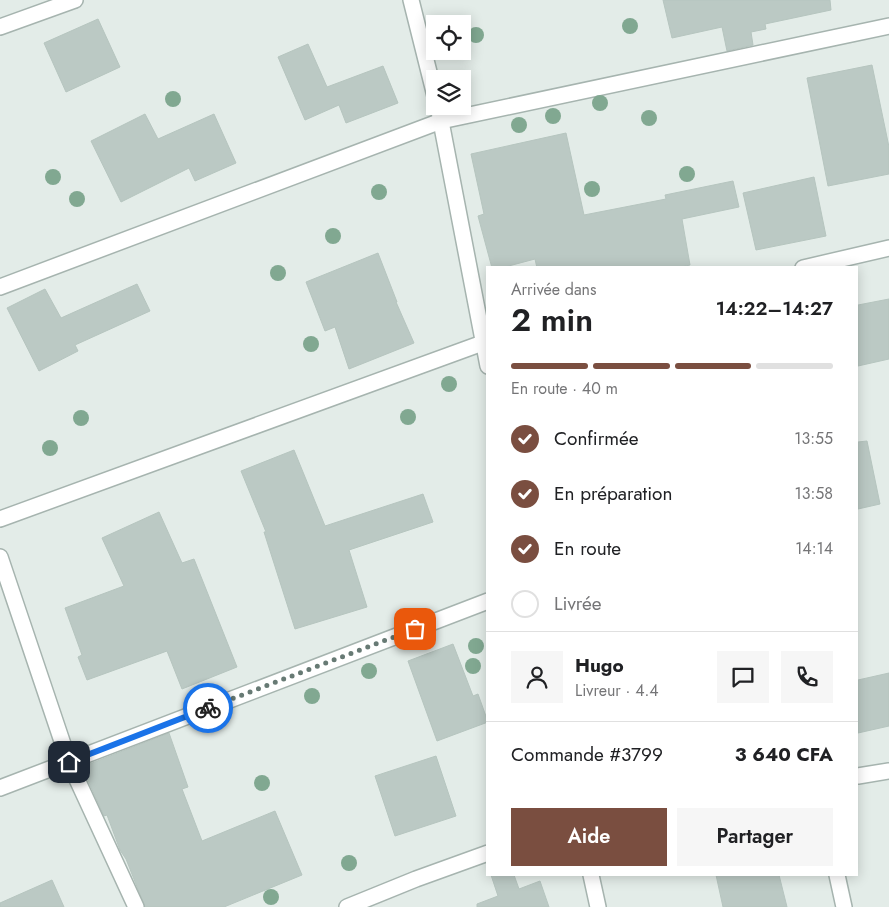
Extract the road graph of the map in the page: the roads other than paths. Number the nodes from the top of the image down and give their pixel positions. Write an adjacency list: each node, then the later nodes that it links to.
1 (75, 0): 4 (street)
2 (411, 0): 5 (street)
3 (889, 26): 6 (street)
4 (0, 27)
5 (428, 70)
6 (471, 108)
7 (436, 115): 11 (street)
8 (439, 115): 12 (street)
9 (889, 248): 10 (street)
10 (812, 266)
11 (0, 287)
12 (485, 341): 13 (street)
13 (0, 519)
14 (0, 557): 16 (street)
15 (486, 602): 16 (street)
16 (69, 762): 19 (street); 23 (street)
17 (889, 771): 18 (street)
18 (858, 776)
19 (0, 788)
20 (486, 854): 24 (street)
21 (591, 876): 25 (street)
22 (837, 876): 26 (street)
23 (136, 907)
24 (347, 907)
25 (598, 907)
26 (844, 907)

